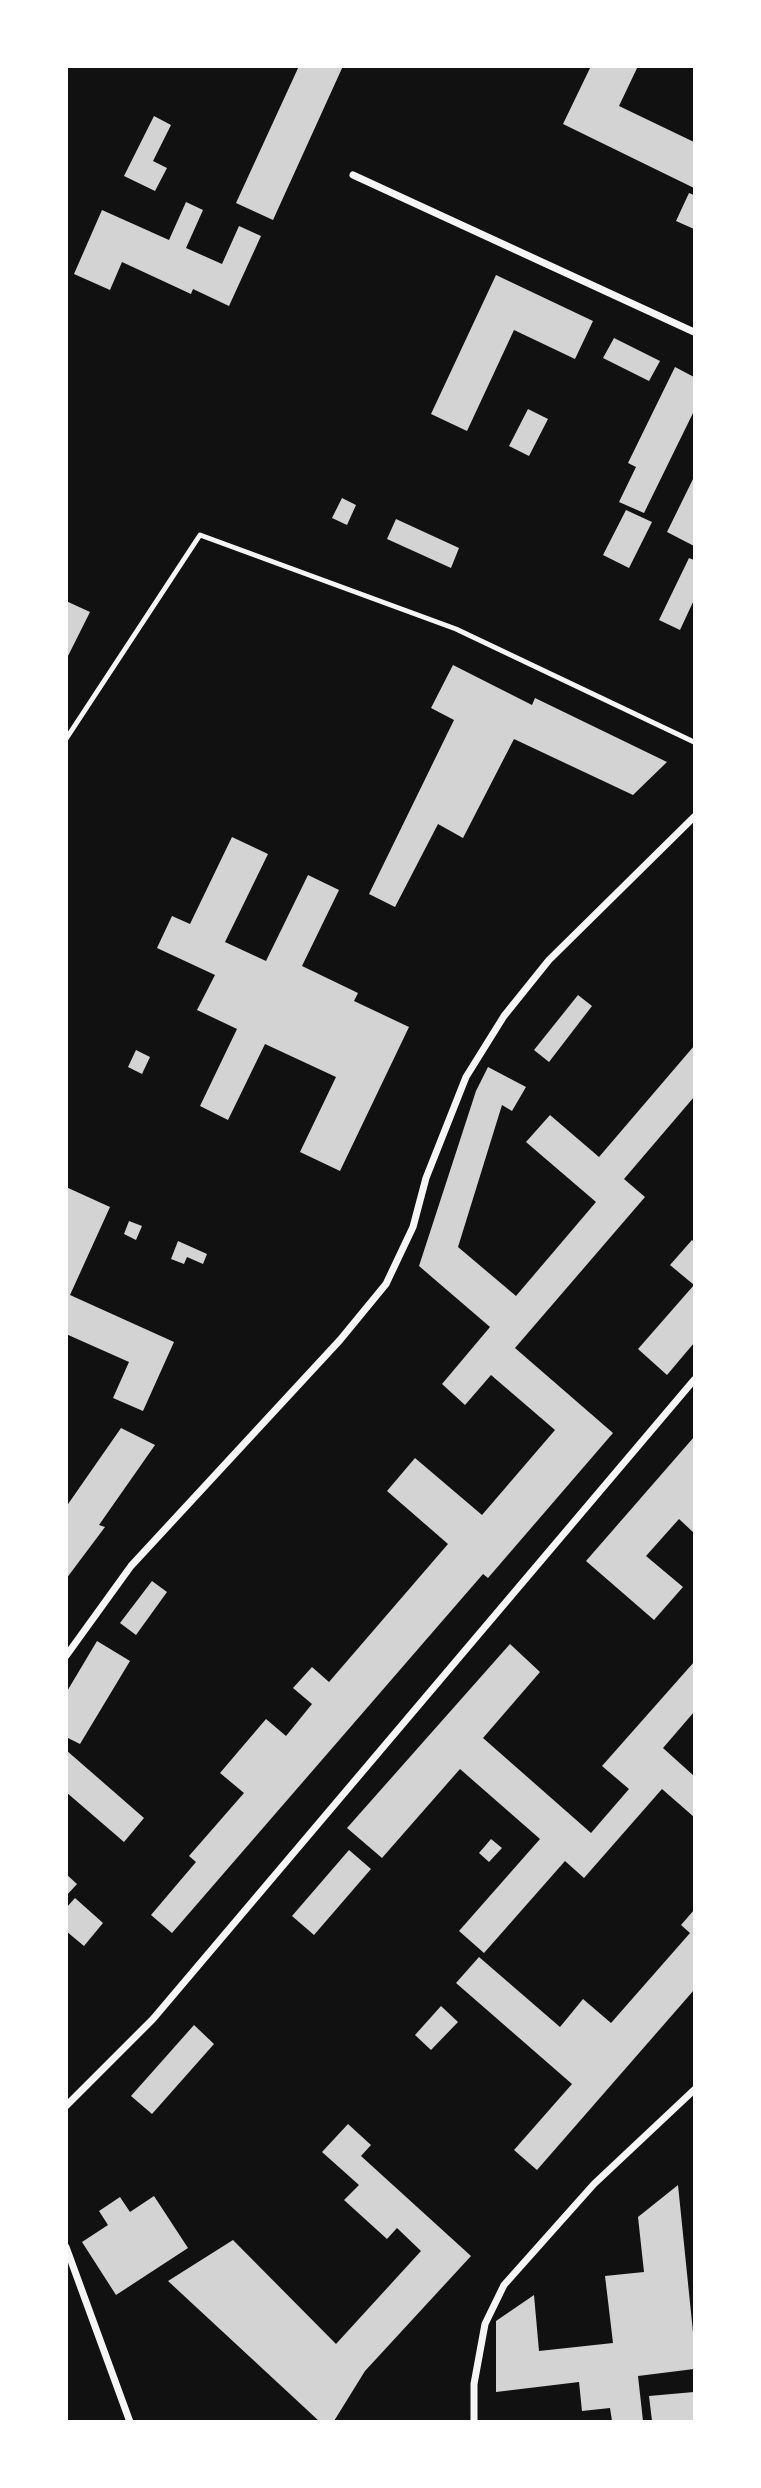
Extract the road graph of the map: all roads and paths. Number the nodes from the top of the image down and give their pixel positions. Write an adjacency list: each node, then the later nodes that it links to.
1 (353, 175): 2 (street)
2 (695, 332)
3 (66, 739): 4 (lane)
4 (695, 742)
5 (695, 817): 7 (street)
6 (695, 1380): 10 (street)
7 (70, 1644): 8 (street)
8 (66, 1656)
9 (695, 2090): 13 (street)
10 (66, 2106)
11 (66, 2247): 12 (street)
12 (130, 2421)
13 (474, 2421)

